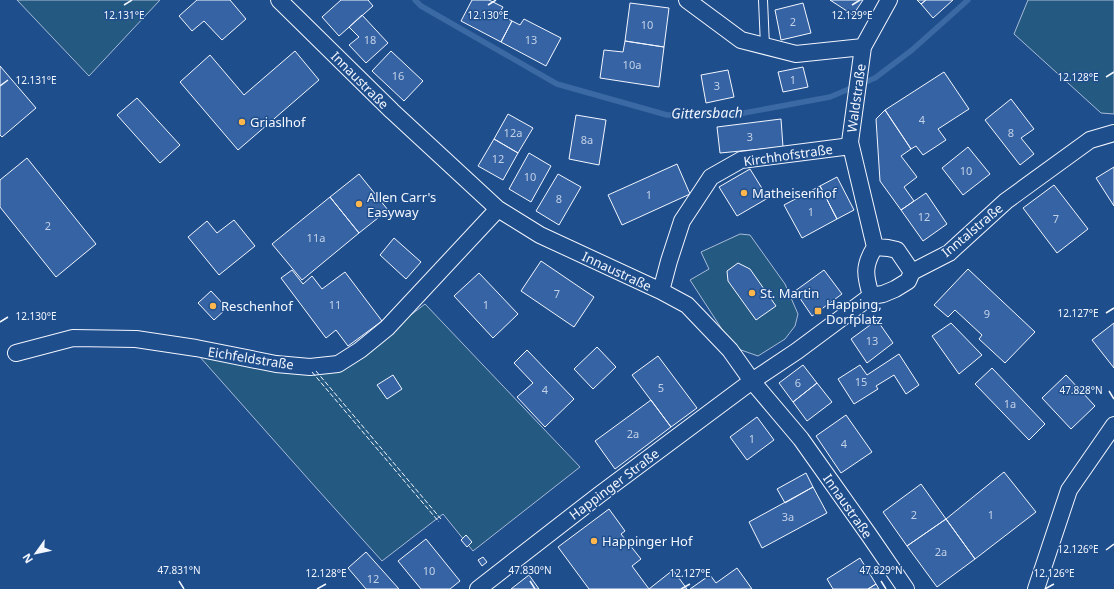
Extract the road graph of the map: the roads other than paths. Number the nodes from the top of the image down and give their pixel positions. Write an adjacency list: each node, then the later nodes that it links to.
1 (279, 0): 9 (street, Innaustraße)
2 (687, 0): 5 (street)
3 (763, 0): 5 (lane)
4 (889, 0): 6 (street, Waldstraße)
5 (765, 46): 6 (street)
6 (863, 47): 8 (street, Waldstraße)
7 (1114, 133): 11 (street, Inntalstraße)
8 (851, 146): 10 (street, Waldstraße); 12 (street, Kirchhofstraße)
9 (498, 209): 12 (street, Innaustraße); 14 (street, Eichfeldstraße)
10 (876, 247): 11 (street); 13 (street)
11 (912, 272): 13 (street, Inntalstraße)
12 (661, 291): 15 (street, Innaustraße)
13 (871, 296): 15 (street, Inntalstraße)
14 (16, 353)
15 (752, 381): 17 (street, Happinger Straße); 18 (street, Innaustraße)
16 (1114, 425): 19 (street)
17 (478, 589)
18 (906, 589)
19 (1036, 589)

